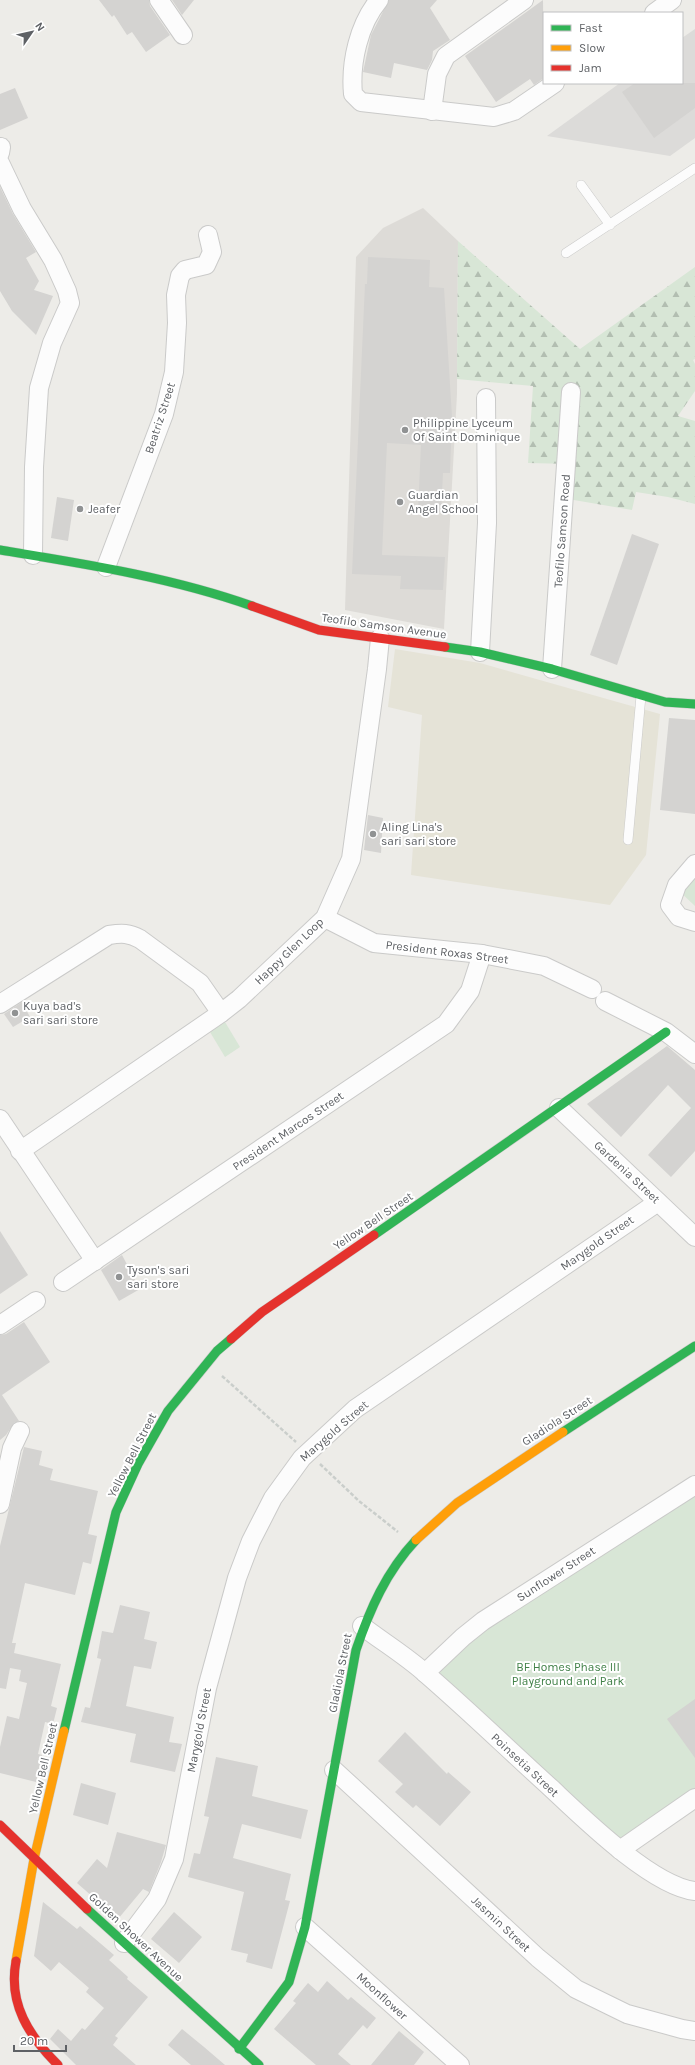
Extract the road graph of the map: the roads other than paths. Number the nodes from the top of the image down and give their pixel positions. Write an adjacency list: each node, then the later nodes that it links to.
1 (159, 0): 6 (street)
2 (379, 0): 8 (street)
3 (524, 0): 8 (street)
4 (672, 0): 5 (street)
5 (655, 12)
6 (183, 35)
7 (554, 84): 8 (street)
8 (432, 111)
9 (0, 154): 18 (street)
10 (695, 168): 12 (lane)
11 (581, 185): 12 (lane)
12 (610, 225): 14 (lane)
13 (208, 235): 19 (street, Beatriz Street)
14 (566, 253)
15 (571, 392): 22 (street, Teofilo Samson Road)
16 (486, 398): 21 (street)
17 (0, 550): 18 (street, Teofilo Samson Avenue)
18 (33, 555): 19 (street, Teofilo Samson Avenue)
19 (106, 566): 20 (street, Teofilo Samson Avenue)
20 (380, 638): 21 (street, Teofilo Samson Avenue); 27 (street, Happy Glen Loop)
21 (480, 652): 22 (street, Teofilo Samson Avenue)
22 (552, 670): 23 (street, Teofilo Samson Avenue)
23 (641, 696): 24 (street, Teofilo Samson Avenue); 25 (lane)
24 (694, 702)
25 (628, 840)
26 (695, 864): 28 (street)
27 (325, 918): 29 (street, President Roxas Street); 31 (street, Happy Glen Loop)
28 (695, 922)
29 (482, 954): 32 (street, President Roxas Street); 39 (street, President Marcos Street)
30 (0, 1004): 31 (street)
31 (221, 1013): 36 (street, Happy Glen Loop)
32 (666, 1032): 33 (street, President Roxas Street); 34 (street, Yellow Bell Street)
33 (695, 1054)
34 (559, 1108): 37 (street, Gardenia Street); 54 (street, Yellow Bell Street)
35 (0, 1119): 36 (street)
36 (20, 1151): 39 (street)
37 (658, 1202): 38 (street, Gardenia Street); 57 (street, Marygold Street)
38 (695, 1237)
39 (95, 1261): 40 (street, President Marcos Street)
40 (63, 1282)
41 (36, 1301): 42 (street)
42 (0, 1325)
43 (695, 1346): 48 (street, Gladiola Street)
44 (20, 1431): 45 (street)
45 (6, 1452): 47 (street)
46 (695, 1485): 49 (street, Sunflower Street)
47 (0, 1504)
48 (362, 1626): 49 (street, Poinsetia Street); 50 (street, Gladiola Street)
49 (425, 1673): 53 (street, Poinsetia Street)
50 (334, 1770): 56 (street, Gladiola Street); 58 (street, Jasmin Street)
51 (695, 1798): 53 (street)
52 (0, 1825): 54 (street, Golden Shower Avenue)
53 (620, 1850): 55 (street, Poinsetia Street)
54 (34, 1860): 57 (street, Golden Shower Avenue); 60 (street, Yellow Bell Street)
55 (695, 1891)
56 (305, 1927): 59 (street, Gladiola Street); 62 (street, Moonflower)
57 (124, 1943): 59 (street, Golden Shower Avenue)
58 (695, 2031)
59 (239, 2049): 61 (street, Golden Shower Avenue)
60 (58, 2065)
61 (259, 2065)
62 (460, 2065)

